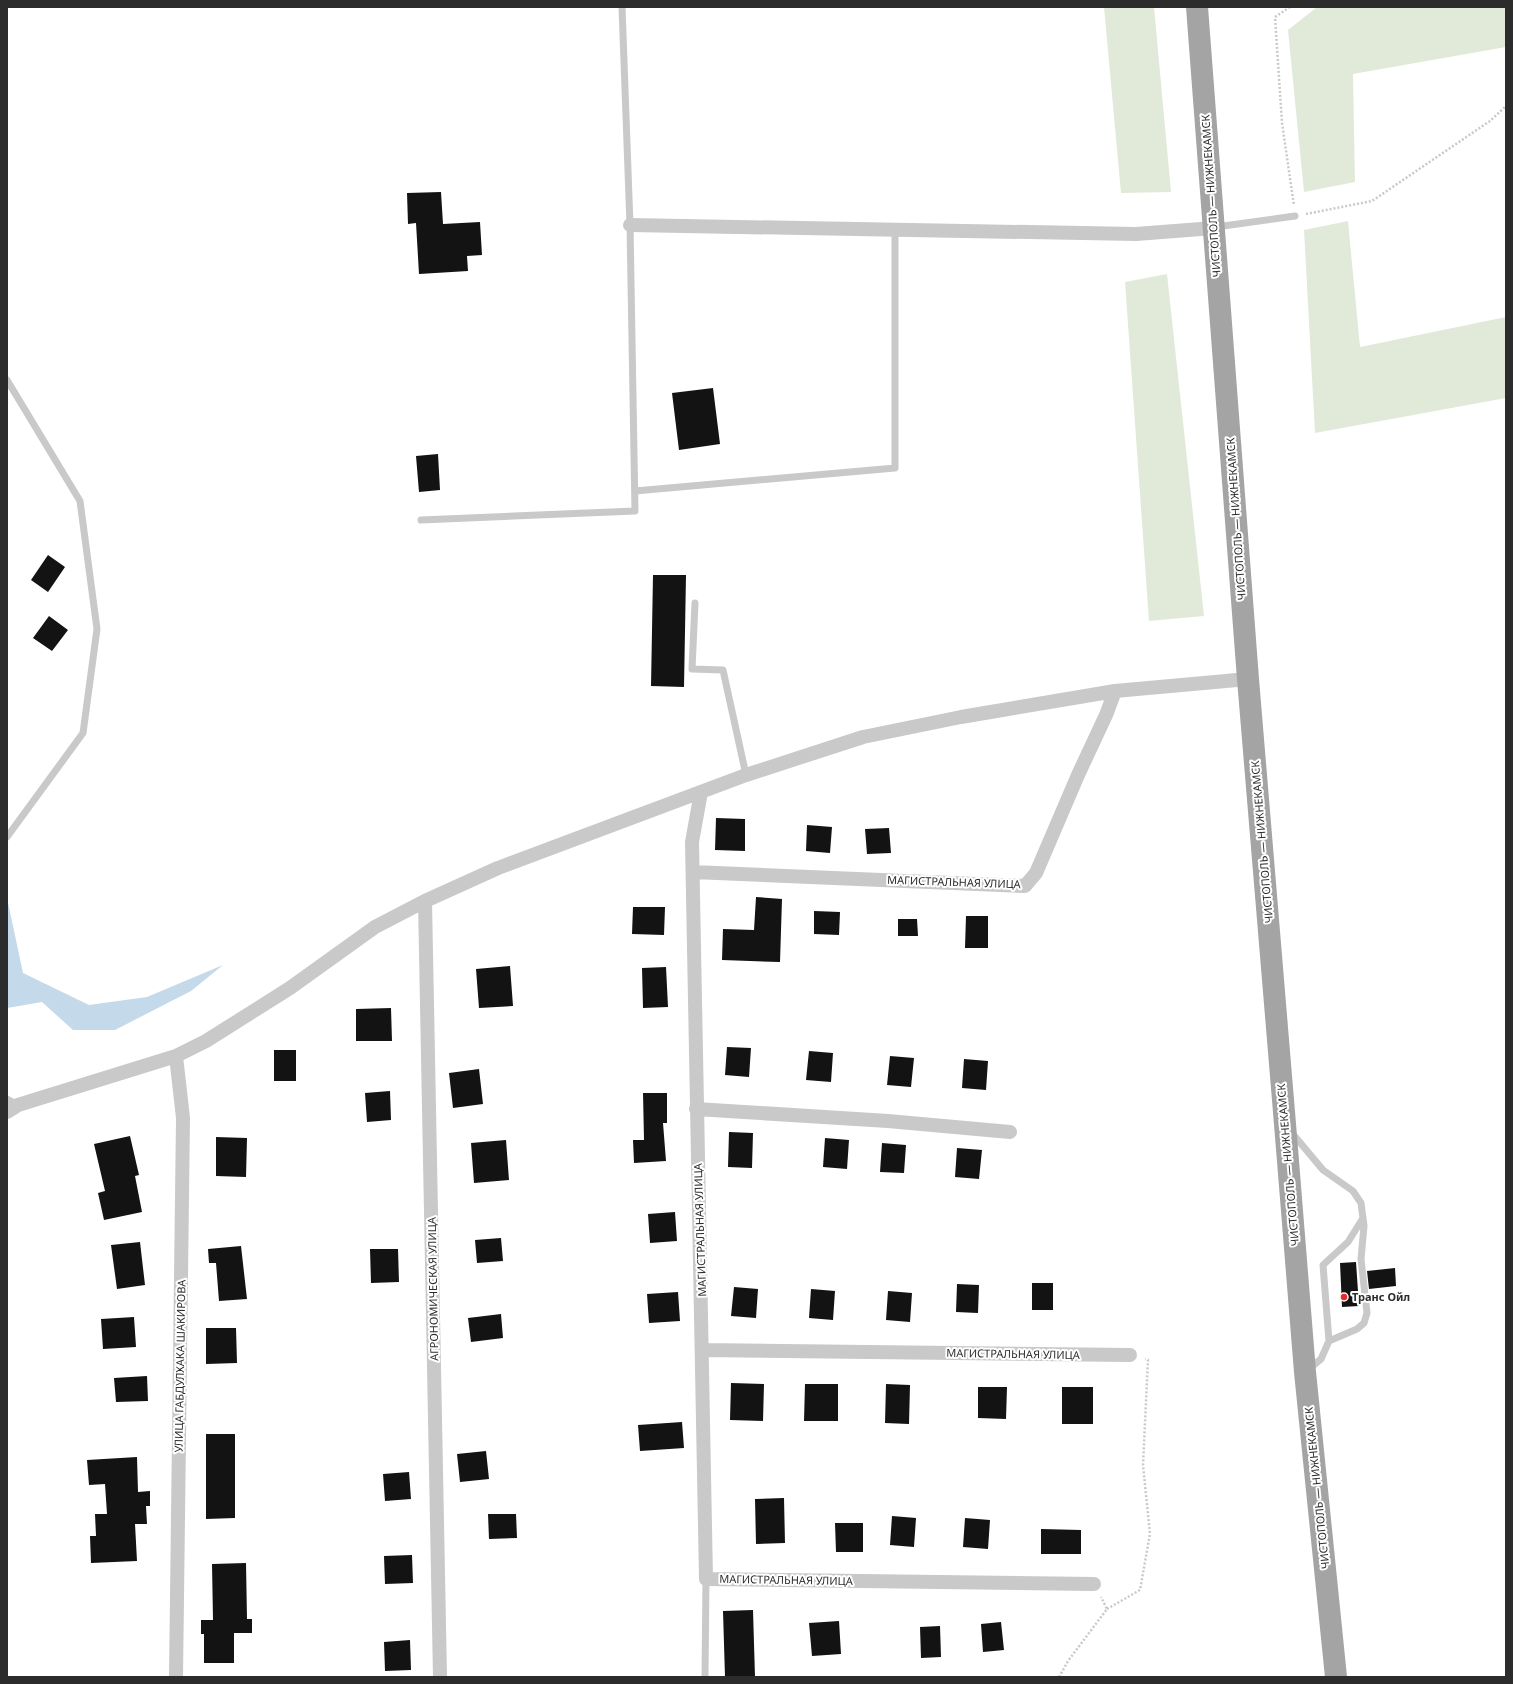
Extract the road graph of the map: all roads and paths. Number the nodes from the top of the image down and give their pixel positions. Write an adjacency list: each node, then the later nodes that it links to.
1 (622, 7): 6 (lane)
2 (1197, 7): 7 (main road, ЧИСТОПОЛЬ — НИЖНЕКАМСК)
3 (1290, 7): 5 (path)
4 (1506, 106): 5 (path)
5 (1295, 216): 7 (lane)
6 (630, 225): 8 (street); 10 (lane)
7 (1214, 228): 8 (street); 13 (main road, ЧИСТОПОЛЬ — НИЖНЕКАМСК)
8 (895, 229): 10 (lane)
9 (7, 380): 17 (lane)
10 (635, 491): 11 (lane)
11 (421, 520)
12 (695, 603): 15 (lane)
13 (1248, 679): 14 (street); 23 (main road, ЧИСТОПОЛЬ — НИЖНЕКАМСК)
14 (1115, 691): 15 (street); 18 (street, МАГИСТРАЛЬНАЯ УЛИЦА)
15 (746, 776): 16 (street)
16 (701, 792): 18 (street, МАГИСТРАЛЬНАЯ УЛИЦА); 19 (street)
17 (7, 837)
18 (693, 872): 22 (street, МАГИСТРАЛЬНАЯ УЛИЦА)
19 (425, 901): 20 (street); 34 (street, АГРОНОМИЧЕСКАЯ УЛИЦА)
20 (176, 1056): 21 (street); 33 (street, УЛИЦА ГАБДУЛХАКА ШАКИРОВА)
21 (11, 1105)
22 (696, 1109): 24 (street); 27 (street, МАГИСТРАЛЬНАЯ УЛИЦА)
23 (1285, 1124): 25 (lane); 29 (main road, ЧИСТОПОЛЬ — НИЖНЕКАМСК)
24 (1010, 1132)
25 (1363, 1218): 26 (lane); 26 (lane)
26 (1329, 1341): 29 (lane)
27 (703, 1350): 28 (street, МАГИСТРАЛЬНАЯ УЛИЦА); 30 (street, МАГИСТРАЛЬНАЯ УЛИЦА)
28 (1130, 1355): 32 (path)
29 (1305, 1372): 37 (main road, ЧИСТОПОЛЬ — НИЖНЕКАМСК)
30 (706, 1579): 31 (street, МАГИСТРАЛЬНАЯ УЛИЦА); 35 (lane)
31 (1094, 1584): 32 (path)
32 (1107, 1609): 36 (path)
33 (176, 1677)
34 (440, 1677)
35 (705, 1677)
36 (1059, 1677)
37 (1336, 1677)

